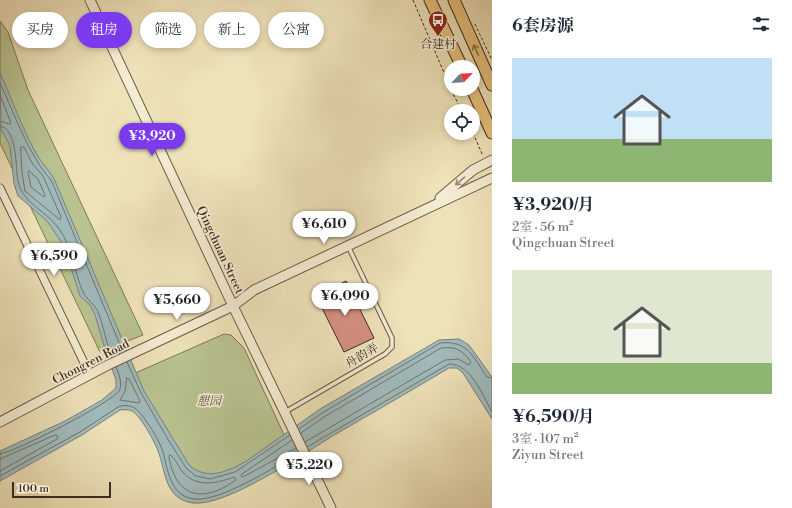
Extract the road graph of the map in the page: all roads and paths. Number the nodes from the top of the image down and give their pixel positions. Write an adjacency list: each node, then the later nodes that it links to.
1 (90, 0): 17 (street, Qingchuan Street)
2 (413, 0): 8 (path)
3 (430, 0): 6 (main road)
4 (454, 0): 9 (main road, one-way to 4)
5 (473, 20): 7 (path)
6 (459, 60)
7 (492, 60)
8 (444, 73)
9 (492, 85)
10 (475, 96): 11 (main road)
11 (492, 132)
12 (492, 160): 15 (street, Chongren Road, one-way to 15)
13 (492, 178): 15 (street, Chongren Road)
14 (0, 188): 18 (street)
15 (429, 207): 16 (street, Chongren Road)
16 (347, 246): 17 (street, Chongren Road); 19 (lane, 舟韵弄)
17 (233, 306): 18 (street, Chongren Road); 19 (street, Qingchuan Street)
18 (90, 375): 20 (street, Chongren Road)
19 (285, 412): 21 (street, Qingchuan Street)
20 (0, 422)
21 (331, 508)

